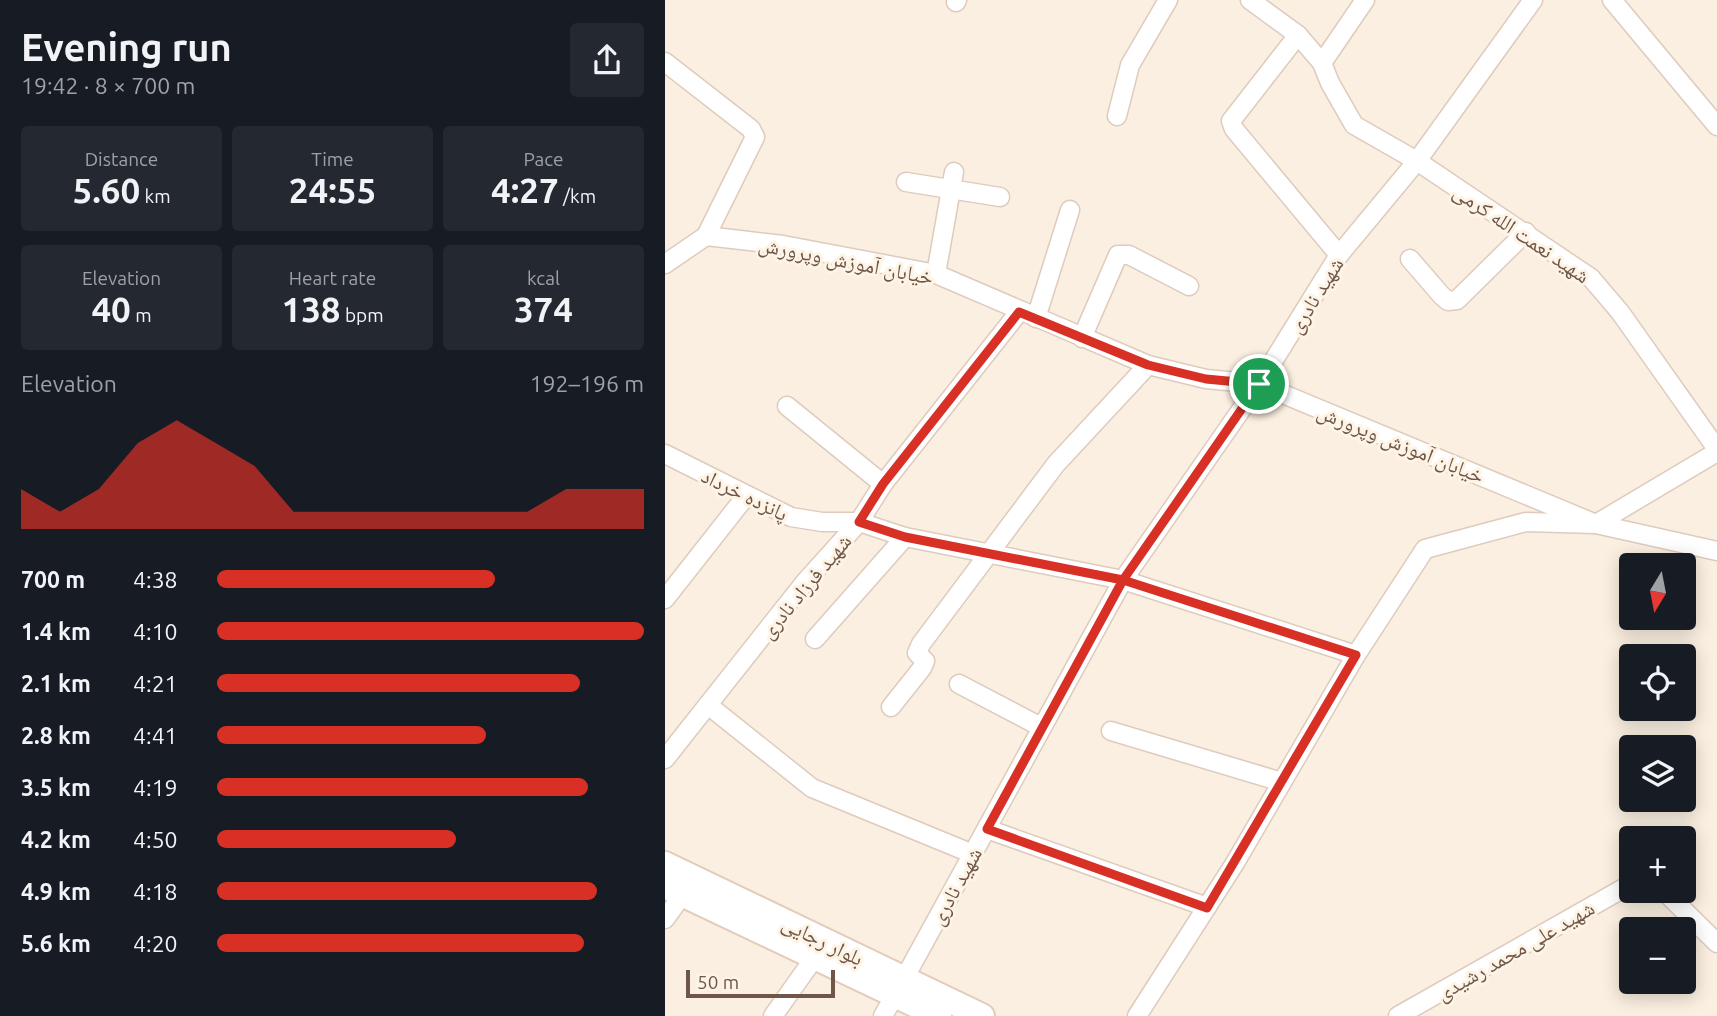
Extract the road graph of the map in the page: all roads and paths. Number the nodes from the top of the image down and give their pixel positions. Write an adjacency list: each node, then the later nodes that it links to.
1 (1168, 0): 9 (street)
2 (1250, 0): 6 (street, شهید نعمت الله کرمی)
3 (1365, 0): 8 (street)
4 (1533, 0): 11 (street, شهید نادری)
5 (1612, 0): 10 (street)
6 (1298, 35): 8 (street, شهید نعمت الله کرمی); 18 (street)
7 (665, 62): 17 (street)
8 (1322, 63): 11 (street, شهید نعمت الله کرمی)
9 (1118, 116)
10 (1717, 126)
11 (1417, 161): 16 (street, شهید نعمت الله کرمی); 18 (street, شهید نادری)
12 (952, 180): 13 (street); 14 (street); 21 (street)
13 (906, 182)
14 (1000, 197)
15 (1070, 210): 23 (street)
16 (1526, 232): 19 (street); 28 (street, شهید نعمت الله کرمی)
17 (706, 236): 20 (street); 21 (street, خیابان آموزش وپرورش)
18 (1339, 255): 26 (street, شهید نادری)
19 (1411, 259)
20 (665, 264)
21 (936, 274): 23 (street, خیابان آموزش وپرورش)
22 (1189, 286): 24 (street)
23 (1028, 315): 24 (street, خیابان آموزش وپرورش); 30 (street, شهید فرزاد نادری)
24 (1082, 338): 25 (street, خیابان آموزش وپرورش)
25 (1148, 365): 26 (street, خیابان آموزش وپرورش); 36 (street)
26 (1259, 384): 33 (street, خیابان آموزش وپرورش); 37 (street, شهید نادری)
27 (787, 406): 30 (street)
28 (1717, 450): 33 (street)
29 (665, 454): 31 (street, پانزده خرداد)
30 (883, 484): 32 (street, شهید فرزاد نادری)
31 (746, 496): 32 (street, پانزده خرداد); 38 (street)
32 (859, 522): 34 (street, پانزده خرداد); 42 (street, شهید فرزاد نادری)
33 (1596, 524): 35 (street); 40 (street)
34 (905, 537): 36 (street, پانزده خرداد); 39 (street)
35 (1717, 551)
36 (988, 554): 37 (street, پانزده خرداد); 43 (street)
37 (1123, 580): 40 (street, پانزده خرداد); 44 (street, شهید نادری)
38 (665, 599)
39 (815, 639)
40 (1356, 655): 47 (street)
41 (959, 684): 44 (street)
42 (708, 705): 46 (street, شهید فرزاد نادری); 49 (street)
43 (891, 707)
44 (1041, 727): 48 (street, شهید نادری)
45 (1111, 731): 47 (street)
46 (665, 759)
47 (1282, 782): 54 (street)
48 (987, 829): 49 (street, شهید نادری); 54 (street)
49 (973, 854): 58 (street, شهید نادری)
50 (665, 864): 58 (main road, بلوار رجایی)
51 (674, 890): 55 (street); 57 (main road, بلوار رجایی)
52 (1619, 891): 63 (street, شهید علی محمد رشیدی)
53 (1676, 903): 56 (street)
54 (1207, 908): 62 (street)
55 (665, 919)
56 (1717, 943)
57 (815, 957): 58 (main road, بلوار رجایی); 59 (street)
58 (894, 997): 60 (main road, بلوار رجایی); 61 (main road, بلوار رجایی)
59 (773, 1016)
60 (939, 1016)
61 (982, 1016)
62 (1137, 1016)
63 (1398, 1016)

